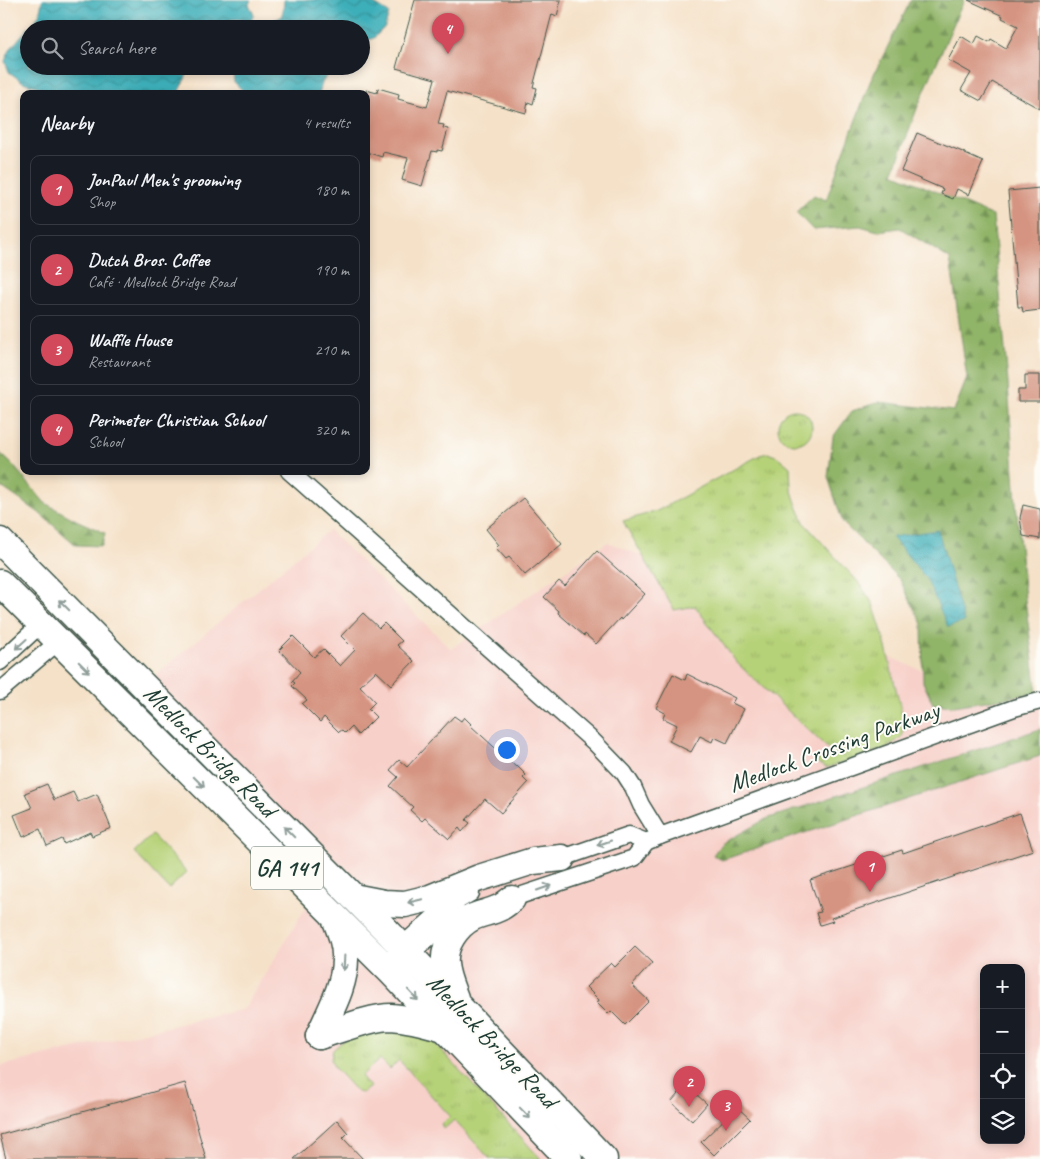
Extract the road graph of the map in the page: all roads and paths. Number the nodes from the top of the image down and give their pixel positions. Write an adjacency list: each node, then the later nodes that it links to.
1 (294, 475): 8 (street)
2 (0, 541): 10 (highway, Medlock Bridge Road / GA 141, one-way to 2)
3 (0, 583): 4 (highway, Medlock Bridge Road / GA 141)
4 (50, 633): 5 (street, one-way to 5); 6 (street); 12 (highway, Medlock Bridge Road / GA 141, one-way to 12)
5 (0, 662)
6 (0, 691)
7 (1040, 701): 8 (street, Medlock Crossing Parkway)
8 (653, 839): 9 (street, Medlock Crossing Parkway, one-way to 9); 11 (street, Medlock Crossing Parkway, one-way to 8)
9 (562, 858): 10 (highway, one-way to 10); 13 (street, Medlock Crossing Parkway)
10 (353, 897): 13 (highway, Medlock Bridge Road / GA 141)
11 (512, 899): 13 (street, Medlock Crossing Parkway); 15 (highway)
12 (334, 916): 14 (highway, Medlock Bridge Road / GA 141); 16 (highway, one-way to 16)
13 (406, 950): 14 (street, Medlock Crossing Parkway); 15 (highway, Medlock Bridge Road / GA 141)
14 (386, 967): 16 (highway, Medlock Bridge Road / GA 141, one-way to 16)
15 (459, 1005): 18 (highway, Medlock Bridge Road / GA 141)
16 (444, 1028): 17 (highway, Medlock Bridge Road / GA 141, one-way to 17)
17 (569, 1159)
18 (604, 1159)

